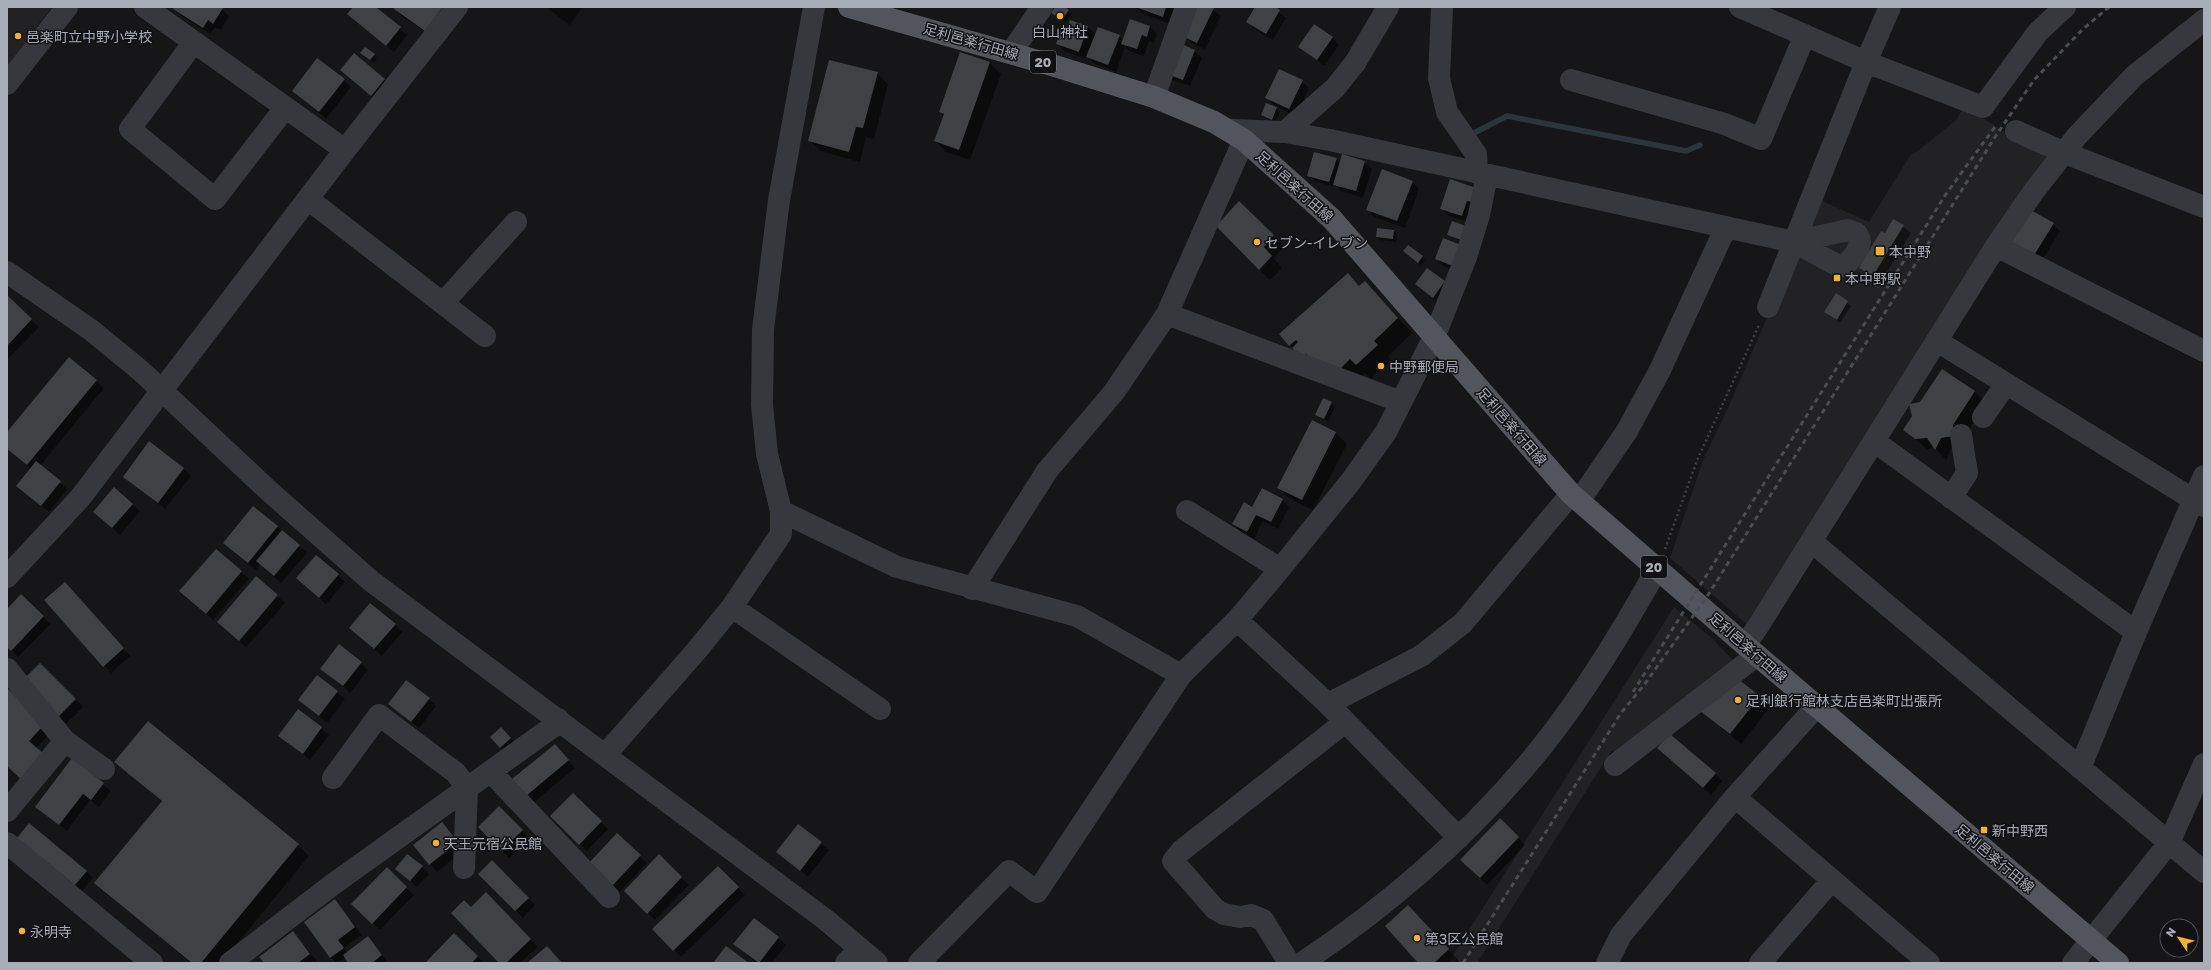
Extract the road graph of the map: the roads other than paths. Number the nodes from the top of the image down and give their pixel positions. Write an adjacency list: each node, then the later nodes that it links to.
1 (67, 7): 19 (street)
2 (145, 7): 15 (street)
3 (457, 7): 25 (street)
4 (814, 7): 52 (street)
5 (849, 7): 16 (main road, 足利邑楽行田線 / 20)
6 (1042, 7): 16 (street)
7 (1186, 7): 20 (street)
8 (1388, 7): 23 (street)
9 (1442, 7): 27 (street)
10 (1740, 7): 14 (street)
11 (1890, 7): 17 (street)
12 (2065, 7): 17 (street)
13 (2204, 20): 26 (street)
14 (1805, 35): 17 (street); 18 (street)
15 (194, 42): 21 (street); 21 (street)
16 (1011, 53): 20 (main road, 足利邑楽行田線 / 20)
17 (1866, 62): 32 (street)
18 (1571, 80)
19 (7, 84)
20 (1154, 97): 24 (main road, 足利邑楽行田線 / 20)
21 (285, 108): 25 (street)
22 (2016, 131): 26 (street)
23 (1285, 132): 24 (street); 27 (street)
24 (1237, 135): 37 (street); 38 (main road, 足利邑楽行田線 / 20)
25 (345, 150): 28 (street)
26 (2065, 153): 29 (street); 33 (street)
27 (1482, 174): 31 (street); 38 (street)
28 (308, 199): 35 (street); 43 (street)
29 (2202, 200)
30 (516, 222): 35 (street)
31 (1726, 227): 32 (street); 49 (street)
32 (1794, 242): 36 (street)
33 (1996, 246): 40 (street); 41 (street)
34 (7, 272): 43 (street)
35 (443, 303): 39 (street)
36 (1768, 306)
37 (1167, 314): 44 (street); 58 (street)
38 (1435, 335): 44 (street); 49 (main road, 足利邑楽行田線 / 20)
39 (485, 336)
40 (1937, 341): 42 (street); 47 (street)
41 (2204, 351)
42 (2006, 384): 45 (street); 51 (street)
43 (163, 391): 57 (street); 68 (street)
44 (1401, 402): 56 (street)
45 (1983, 417)
46 (1961, 435): 50 (street)
47 (1874, 441): 50 (street); 54 (street)
48 (2204, 476): 51 (street)
49 (1575, 497): 55 (main road, 足利邑楽行田線 / 20); 65 (street)
50 (1952, 498): 61 (street)
51 (2199, 503): 61 (street)
52 (781, 511): 58 (street); 59 (street)
53 (1187, 511): 56 (street)
54 (1811, 541): 62 (street); 74 (street)
55 (1660, 560): 62 (main road, 足利邑楽行田線 / 20); 81 (street)
56 (1280, 569): 60 (street)
57 (7, 577)
58 (972, 589): 64 (street)
59 (732, 607): 67 (street); 71 (street)
60 (1236, 620): 64 (street); 65 (street)
61 (2136, 632): 74 (street)
62 (1751, 650): 66 (main road, 足利邑楽行田線 / 20); 73 (street)
63 (7, 669): 70 (street)
64 (1182, 675): 94 (street)
65 (1328, 704): 69 (street)
66 (1816, 706): 79 (street); 88 (main road, 足利邑楽行田線 / 20)
67 (880, 709)
68 (558, 719): 71 (street); 76 (street)
69 (1345, 722): 81 (street); 95 (street)
70 (65, 741): 75 (street); 80 (street)
71 (605, 755): 89 (street)
72 (2204, 764): 83 (street)
73 (1615, 765)
74 (2080, 768): 83 (street)
75 (104, 769)
76 (491, 772): 78 (street); 87 (street)
77 (333, 778): 78 (street)
78 (467, 788): 84 (street); 92 (street)
79 (1735, 797): 86 (street); 97 (street)
80 (7, 811)
81 (1458, 838): 96 (street)
82 (7, 842): 91 (street)
83 (2169, 843): 85 (street); 88 (street)
84 (464, 868)
85 (2204, 872)
86 (1832, 880): 90 (street); 98 (street)
87 (609, 897)
88 (2092, 941): 99 (street); 100 (main road, 足利邑楽行田線 / 20)
89 (853, 955): 93 (street)
90 (1922, 961)
91 (152, 963)
92 (230, 963)
93 (877, 963)
94 (919, 963)
95 (1289, 963)
96 (1302, 963)
97 (1607, 963)
98 (1760, 963)
99 (2073, 963)
100 (2118, 963)

